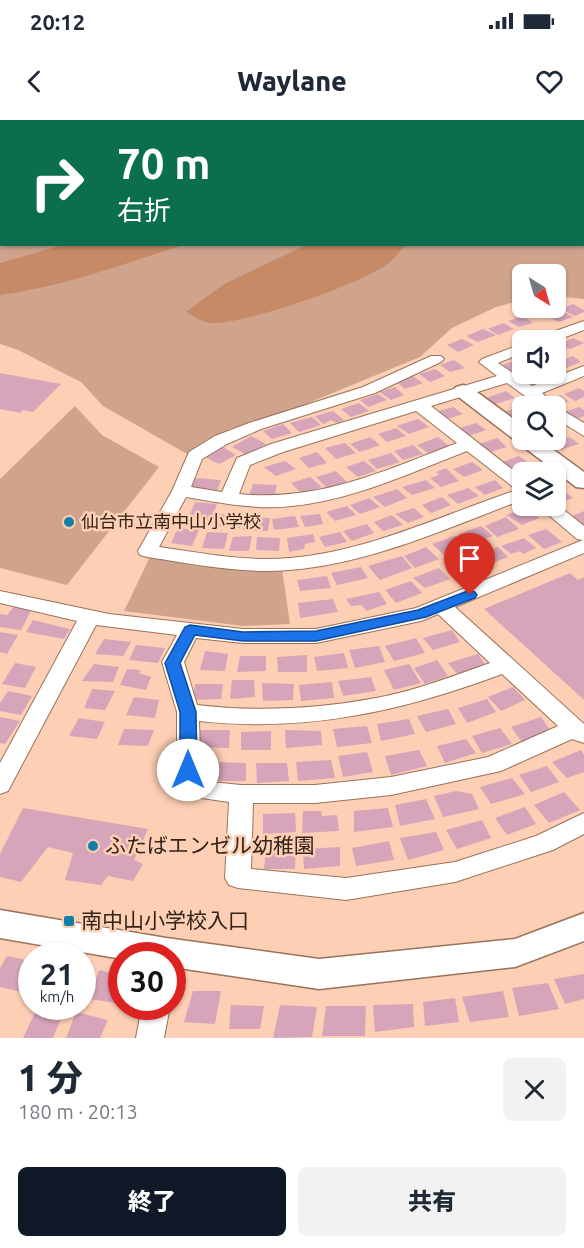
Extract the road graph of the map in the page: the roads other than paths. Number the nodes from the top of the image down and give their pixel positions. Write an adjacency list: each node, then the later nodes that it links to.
1 (584, 325): 2 (street)
2 (566, 332)
3 (512, 352): 6 (street)
4 (436, 359): 18 (street)
5 (584, 371): 8 (street)
6 (507, 378): 7 (street); 8 (street)
7 (464, 392): 10 (street); 12 (street)
8 (529, 393): 9 (street)
9 (534, 396)
10 (419, 405): 14 (street); 20 (street)
11 (566, 418): 13 (street)
12 (512, 428)
13 (582, 429)
14 (470, 444): 16 (street); 20 (street)
15 (541, 450): 17 (street)
16 (512, 478)
17 (584, 482)
18 (181, 491): 19 (street); 20 (street)
19 (512, 498)
20 (228, 499)
21 (560, 516): 22 (street)
22 (584, 535)
23 (584, 546): 25 (street)
24 (0, 597): 26 (street)
25 (441, 606): 27 (street); 28 (street)
26 (89, 618): 27 (street); 31 (street)
27 (190, 630): 29 (street)
28 (506, 665): 29 (street); 30 (street)
29 (188, 712): 32 (street)
30 (579, 732): 32 (street)
31 (0, 785)
32 (242, 794): 33 (street)
33 (584, 824)
34 (0, 924): 36 (street)
35 (584, 927): 37 (street)
36 (108, 944)
37 (186, 957)
38 (153, 1020): 39 (street)
39 (150, 1038)

